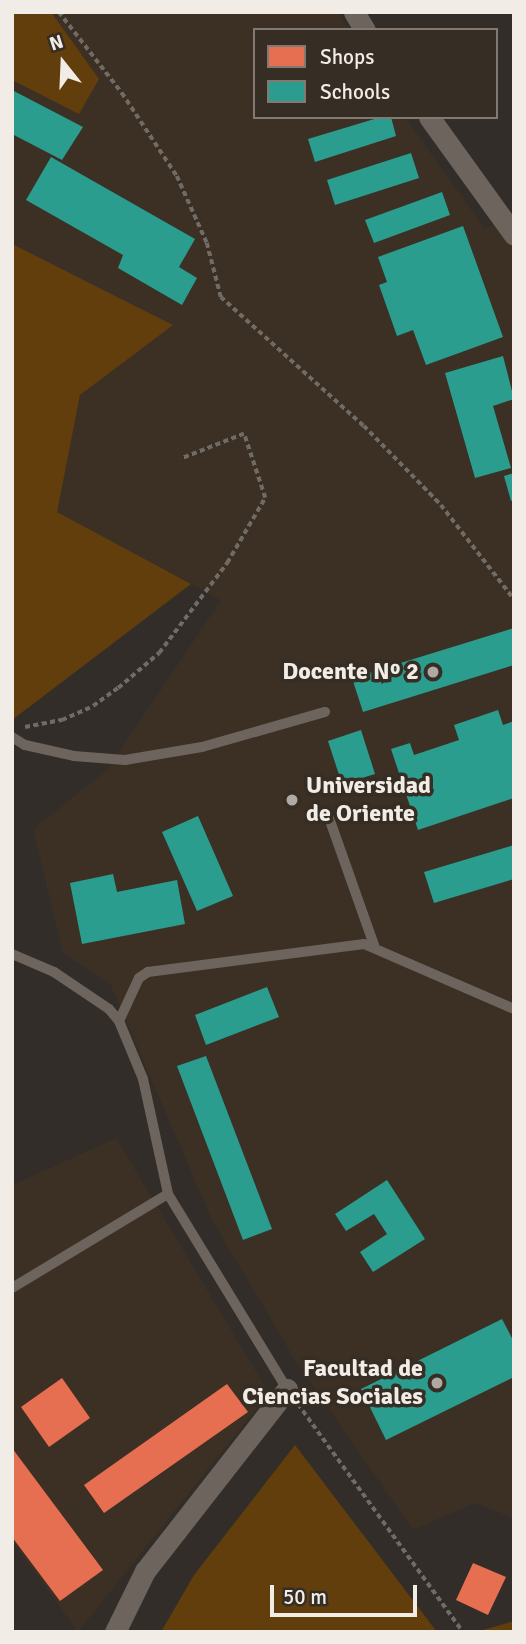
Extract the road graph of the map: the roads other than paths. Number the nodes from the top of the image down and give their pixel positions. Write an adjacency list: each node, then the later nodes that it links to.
1 (354, 12): 2 (street)
2 (364, 28)
3 (430, 119): 4 (street)
4 (514, 235)
5 (325, 712): 6 (lane)
6 (12, 737)
7 (328, 815): 8 (lane)
8 (374, 945): 10 (lane); 11 (lane)
9 (12, 954): 11 (lane)
10 (514, 1009)
11 (119, 1021): 12 (lane)
12 (168, 1194): 13 (lane); 14 (lane)
13 (12, 1288)
14 (287, 1389): 15 (street)
15 (115, 1632)

